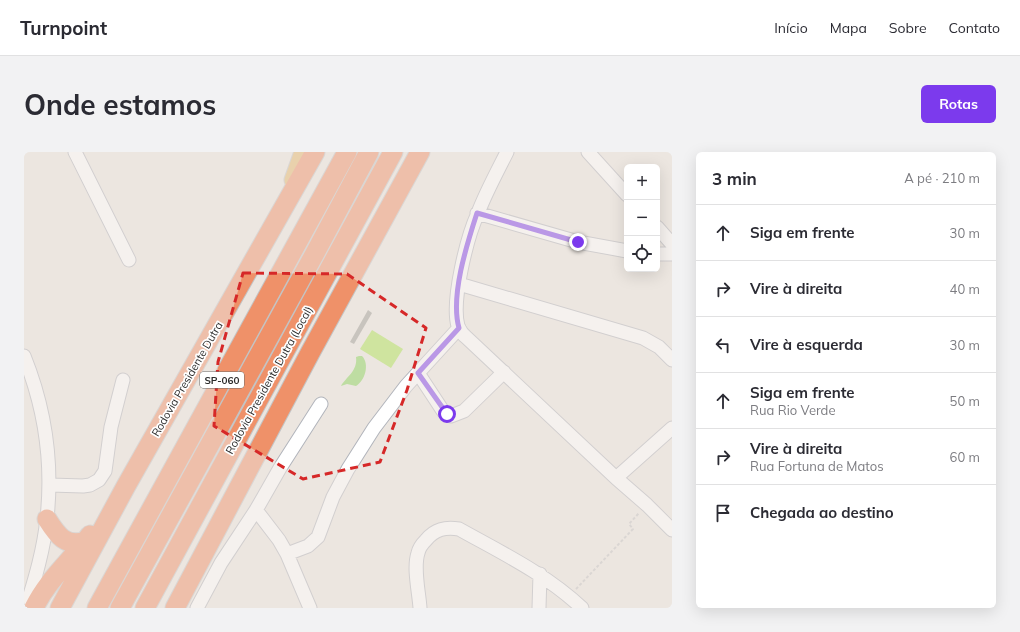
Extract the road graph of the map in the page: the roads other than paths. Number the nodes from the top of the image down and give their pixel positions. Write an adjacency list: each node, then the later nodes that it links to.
1 (75, 152): 18 (street)
2 (303, 152): 11 (main road)
3 (316, 152): 11 (highway, Rodovia Presidente Dutra / SP-060)
4 (347, 152): 45 (highway, SP-060)
5 (369, 152): 46 (highway, SP-060)
6 (393, 152): 40 (highway, Rodovia Presidente Dutra (Local))
7 (420, 152): 29 (highway)
8 (507, 152): 12 (street)
9 (588, 152): 10 (street)
10 (624, 191)
11 (284, 209): 33 (highway, Rodovia Presidente Dutra / SP-060)
12 (477, 213): 15 (street); 19 (street)
13 (660, 230): 14 (street)
14 (672, 244)
15 (624, 250)
16 (660, 254): 17 (street)
17 (672, 254)
18 (129, 260)
19 (459, 284): 20 (street); 22 (street)
20 (459, 328): 25 (street); 26 (street)
21 (672, 342): 22 (street)
22 (659, 347): 24 (street)
23 (24, 356): 32 (street)
24 (672, 360)
25 (504, 372): 26 (street); 31 (street)
26 (418, 373): 38 (street)
27 (124, 380): 32 (street)
28 (321, 404): 34 (street)
29 (272, 427): 40 (highway); 41 (highway)
30 (672, 428): 31 (street)
31 (616, 478): 36 (street)
32 (50, 486): 35 (street)
33 (126, 486): 37 (highway); 44 (highway, Rodovia Presidente Dutra / SP-060)
34 (256, 510): 38 (street); 47 (street)
35 (47, 520): 37 (highway); 42 (street)
36 (672, 530)
37 (86, 541): 43 (highway)
38 (287, 554): 48 (street)
39 (540, 574): 49 (street); 50 (street); 51 (street)
40 (147, 605)
41 (178, 607)
42 (26, 608)
43 (34, 608)
44 (60, 608)
45 (97, 608)
46 (120, 608)
47 (197, 608)
48 (310, 608)
49 (420, 608)
50 (539, 608)
51 (582, 608)

